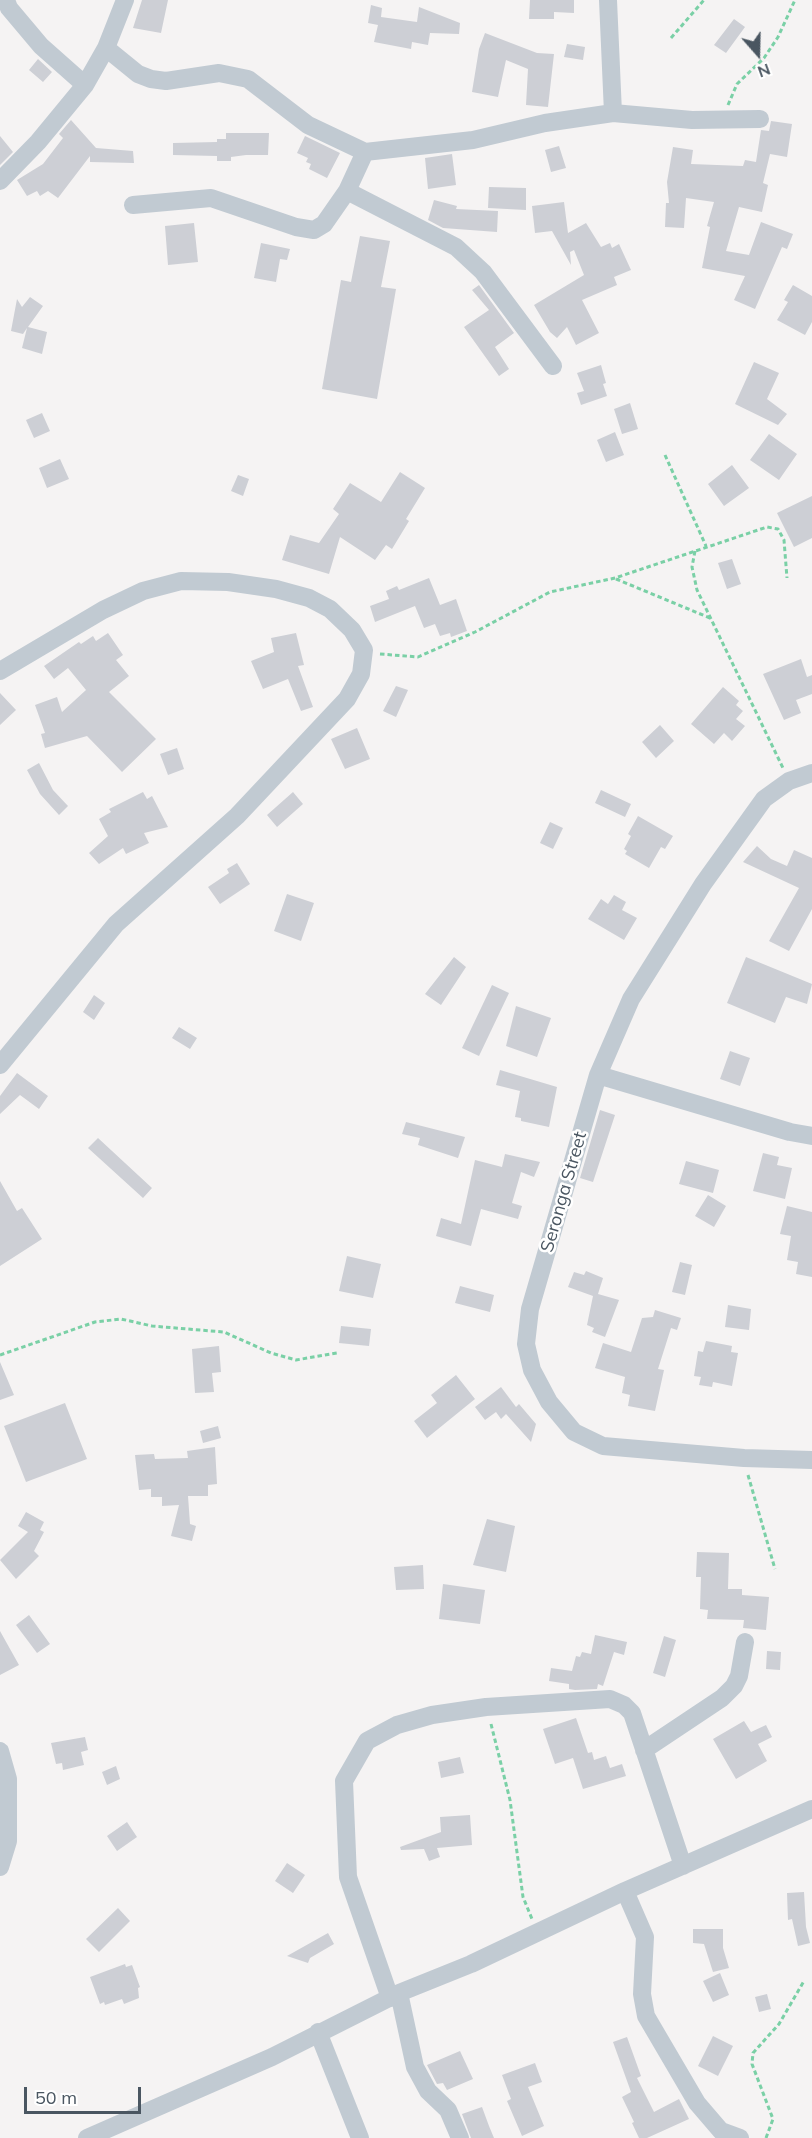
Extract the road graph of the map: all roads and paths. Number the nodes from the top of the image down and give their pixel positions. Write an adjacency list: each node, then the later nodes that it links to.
1 (6, 0): 8 (street)
2 (125, 0): 7 (street)
3 (608, 0): 9 (street)
4 (704, 0): 6 (path)
5 (795, 0): 11 (path)
6 (671, 38)
7 (106, 48): 8 (street); 12 (street)
8 (85, 85): 13 (street)
9 (613, 113): 11 (street); 12 (street)
10 (760, 119): 11 (street)
11 (721, 120)
12 (365, 152): 14 (street)
13 (0, 181)
14 (347, 191): 15 (street); 16 (street)
15 (133, 205)
16 (553, 366)
17 (665, 455): 18 (path)
18 (706, 546): 19 (path); 21 (path)
19 (695, 550): 20 (path); 22 (path)
20 (615, 578): 22 (path); 23 (path)
21 (787, 578)
22 (711, 619): 26 (path)
23 (364, 650): 24 (street); 27 (street)
24 (0, 671)
25 (812, 773): 26 (street, Seronga Street)
26 (789, 781): 28 (street, Seronga Street)
27 (0, 1065)
28 (598, 1075): 29 (street); 32 (street, Seronga Street)
29 (812, 1136)
30 (337, 1353): 31 (path)
31 (0, 1355)
32 (744, 1458): 33 (street, Seronga Street); 34 (path)
33 (812, 1460)
34 (775, 1569)
35 (745, 1642): 37 (street)
36 (486, 1707): 37 (street); 43 (path); 45 (street)
37 (644, 1750): 41 (street)
38 (0, 1751): 40 (street)
39 (812, 1809): 41 (street)
40 (0, 1866)
41 (683, 1866): 42 (street)
42 (625, 1891): 43 (street); 47 (street)
43 (537, 1932): 45 (street)
44 (804, 1981): 52 (path)
45 (394, 1996): 46 (street); 50 (street)
46 (318, 2032): 48 (street); 49 (street)
47 (721, 2135): 51 (street)
48 (87, 2138)
49 (360, 2138)
50 (460, 2138)
51 (740, 2138)
52 (766, 2138)

